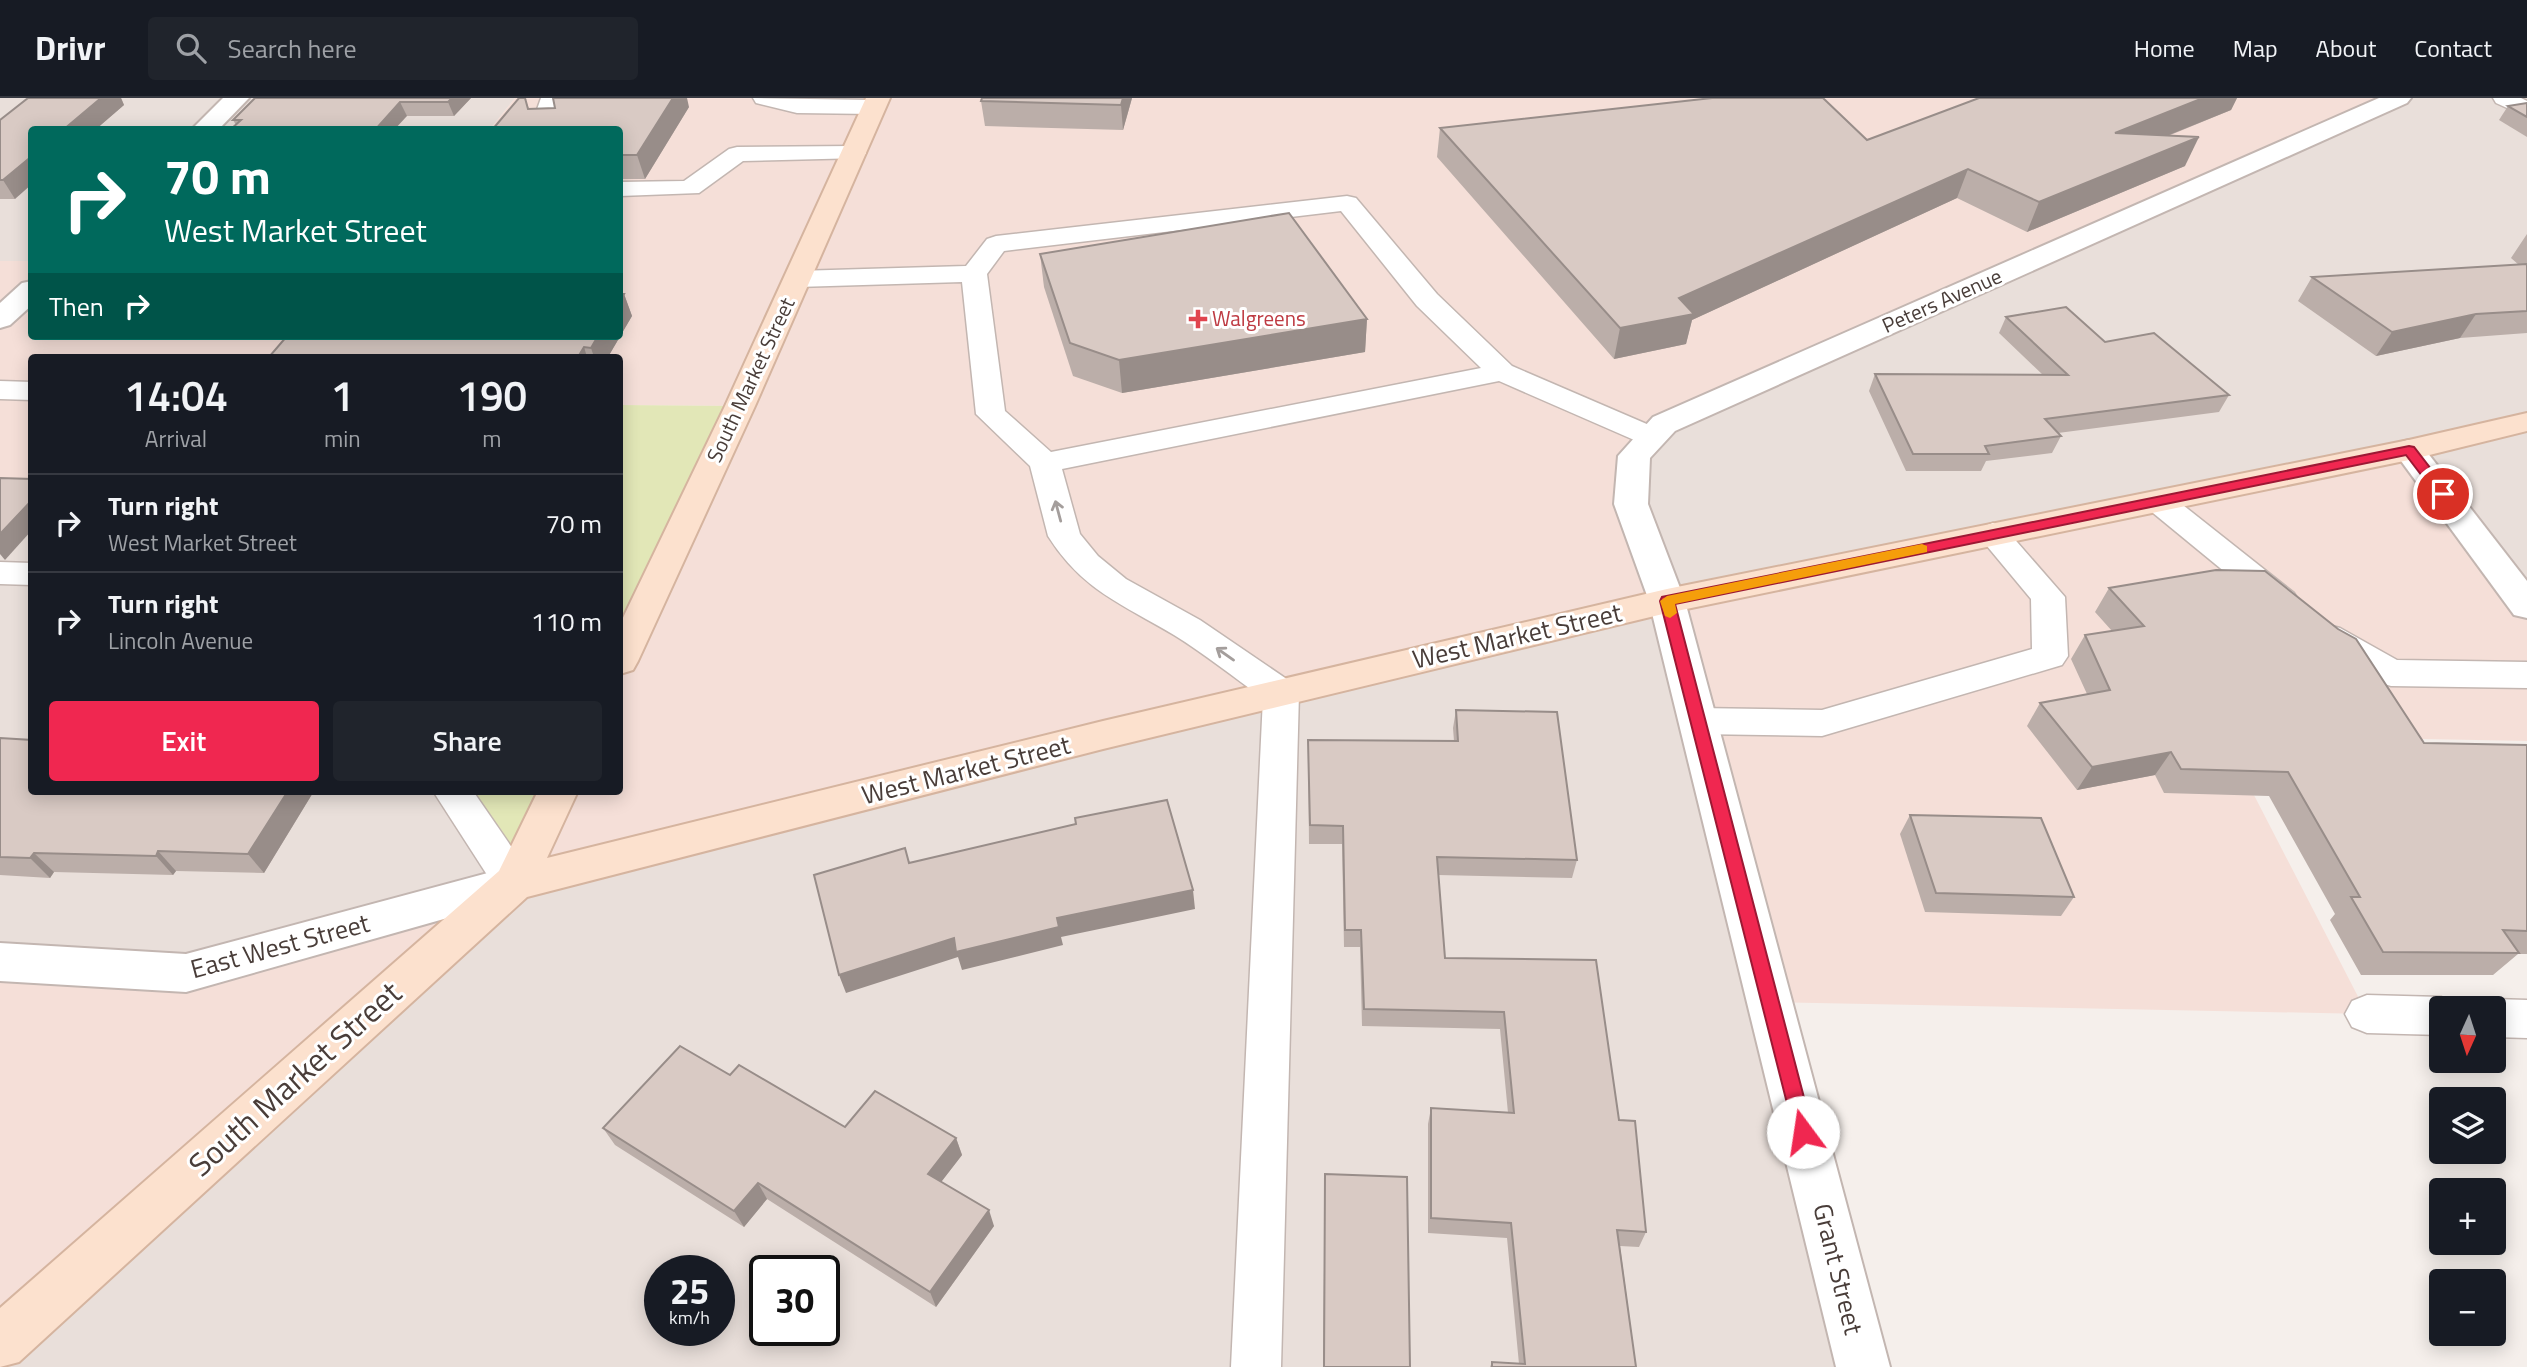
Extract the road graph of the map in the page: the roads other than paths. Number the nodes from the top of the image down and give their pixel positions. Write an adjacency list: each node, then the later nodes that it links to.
1 (237, 98): 8 (street)
2 (552, 98): 9 (lane)
3 (2399, 98): 21 (street, Peters Avenue)
4 (2504, 98): 7 (lane)
5 (765, 99): 6 (lane); 11 (lane)
6 (876, 102): 10 (main road, South Market Street)
7 (2527, 110)
8 (207, 126)
9 (549, 126)
10 (854, 153): 11 (lane); 14 (main road, South Market Street)
11 (737, 154): 12 (lane)
12 (623, 189)
13 (974, 274): 14 (lane); 17 (lane); 23 (lane)
14 (797, 279): 30 (main road, South Market Street)
15 (28, 293): 16 (street)
16 (0, 319)
17 (1502, 372): 21 (lane); 23 (lane)
18 (0, 390): 19 (lane)
19 (28, 391)
20 (2527, 422): 22 (main road, West Market Street)
21 (1652, 437): 28 (street, Peters Avenue)
22 (2409, 450): 24 (main road, West Market Street); 29 (street)
23 (1045, 463): 32 (lane, one-way to 23)
24 (2158, 501): 25 (main road, West Market Street); 31 (lane)
25 (1993, 534): 28 (main road, West Market Street); 33 (lane)
26 (0, 573): 27 (lane)
27 (28, 574)
28 (1667, 601): 32 (main road, West Market Street); 33 (street, Grant Street)
29 (2527, 606)
30 (623, 655)
31 (2527, 675)
32 (1281, 693): 36 (main road, West Market Street); 43 (lane)
33 (1697, 720): 44 (street, Grant Street)
34 (455, 795): 36 (lane)
35 (556, 795): 36 (main road, South Market Street)
36 (514, 883): 37 (street, East West Street); 42 (main road, South Market Street)
37 (0, 962)
38 (2367, 1014): 39 (lane)
39 (2429, 1016)
40 (2506, 1018): 41 (lane)
41 (2527, 1018)
42 (0, 1343)
43 (1256, 1367)
44 (1863, 1367)

